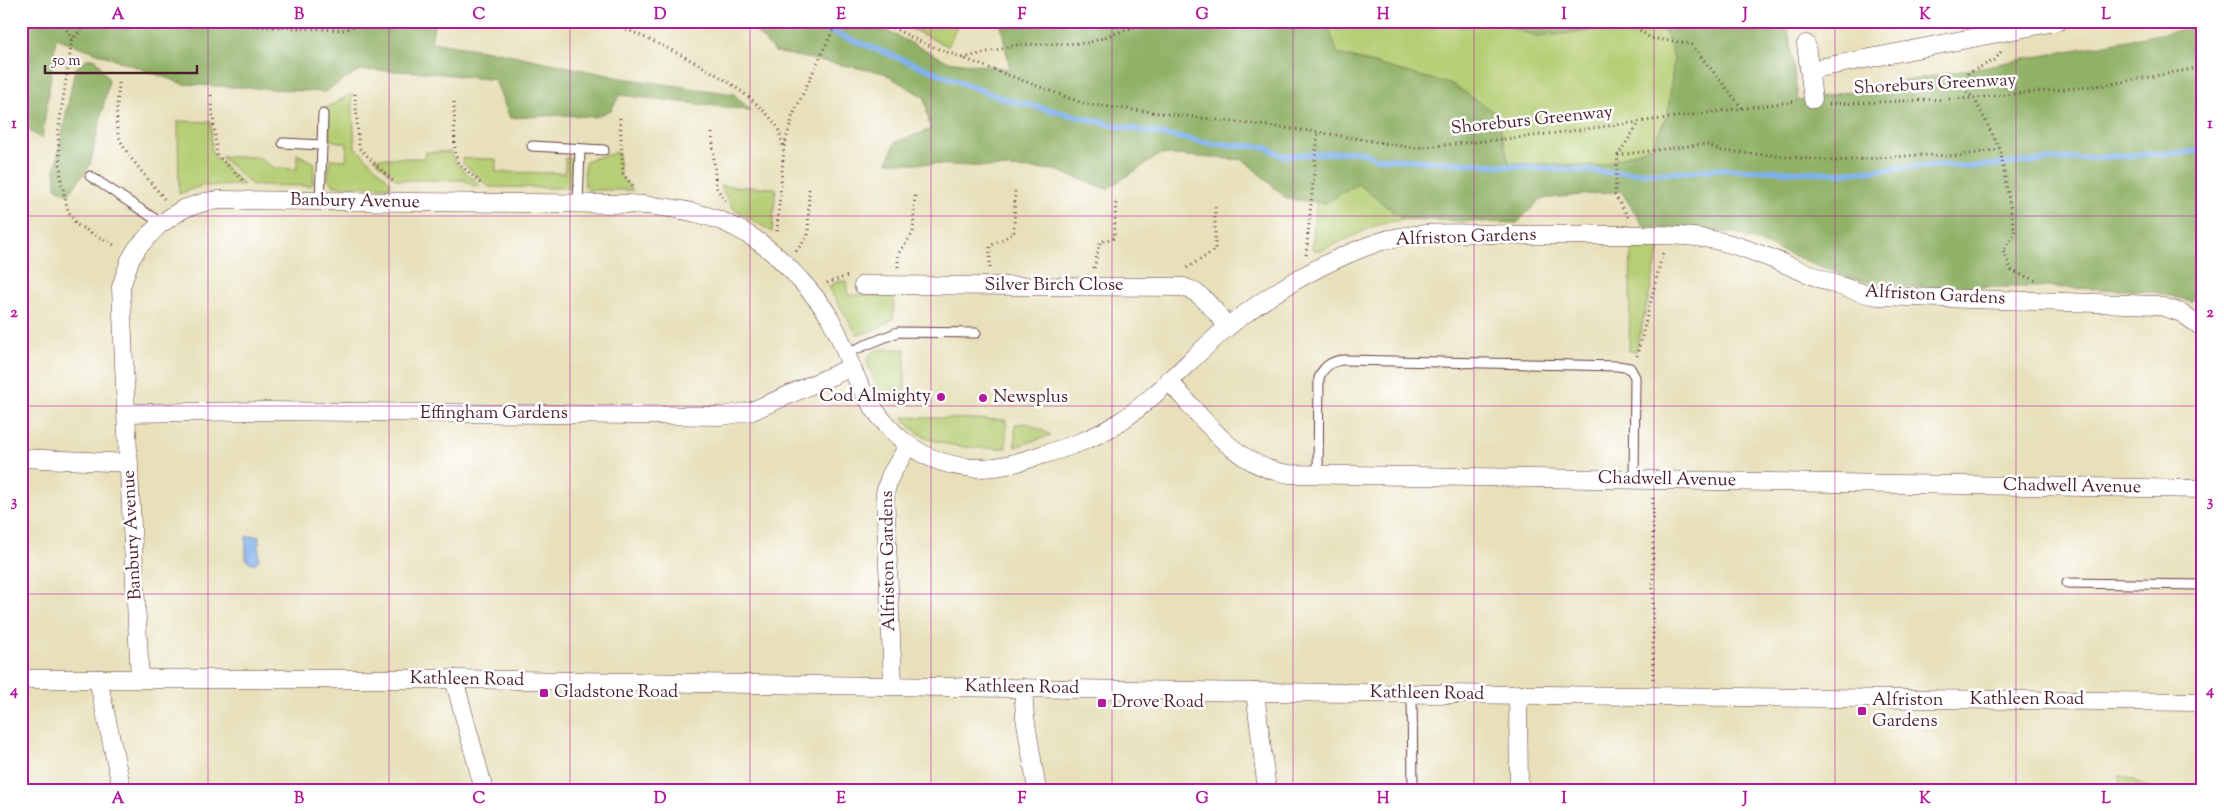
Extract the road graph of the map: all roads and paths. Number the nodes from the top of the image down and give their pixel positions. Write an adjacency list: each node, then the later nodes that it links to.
1 (62, 21): 14 (path)
2 (88, 21): 12 (path)
3 (107, 21): 12 (path)
4 (143, 21): 5 (path)
5 (369, 21)
6 (608, 21): 34 (path)
7 (837, 21): 34 (path)
8 (879, 21): 16 (path, Shoreburs Greenway)
9 (1169, 21): 16 (path)
10 (1628, 21): 25 (path)
11 (2059, 21): 13 (street)
12 (81, 28): 14 (path)
13 (2006, 32): 18 (street); 22 (path)
14 (72, 40): 55 (path)
15 (1806, 44): 18 (street)
16 (962, 58): 29 (path, Shoreburs Greenway)
17 (2203, 67): 22 (path, Shoreburs Greenway)
18 (1809, 70): 23 (street)
19 (118, 83): 51 (path)
20 (355, 94): 46 (path)
21 (211, 95): 44 (path)
22 (1974, 98): 23 (path, Shoreburs Greenway); 37 (path)
23 (1813, 99): 25 (path, Shoreburs Greenway)
24 (454, 102): 47 (path)
25 (1743, 109): 28 (path, Shoreburs Greenway)
26 (323, 114): 32 (lane)
27 (620, 118): 49 (path)
28 (1640, 123): 29 (path, Shoreburs Greenway); 38 (path)
29 (1318, 132): 57 (path)
30 (712, 133): 52 (path)
31 (283, 143): 32 (lane)
32 (322, 145): 45 (lane)
33 (532, 146): 35 (lane)
34 (784, 147): 56 (path)
35 (580, 148): 36 (lane); 48 (lane)
36 (604, 150)
37 (2000, 150): 38 (path); 64 (path)
38 (1618, 157): 53 (path)
39 (90, 176): 51 (lane)
40 (809, 188): 56 (path)
41 (1015, 190): 60 (path)
42 (915, 192): 59 (path)
43 (1116, 199): 61 (path)
44 (249, 201): 45 (street, Banbury Avenue); 51 (street, Banbury Avenue)
45 (320, 201): 46 (street, Banbury Avenue)
46 (395, 202): 47 (street, Banbury Avenue)
47 (485, 203): 48 (street, Banbury Avenue)
48 (578, 204): 49 (street, Banbury Avenue)
49 (636, 204): 52 (street, Banbury Avenue)
50 (1215, 204): 62 (path)
51 (168, 218): 55 (street, Banbury Avenue)
52 (724, 221): 56 (street, Banbury Avenue)
53 (1638, 235): 54 (street, Alfriston Gardens); 57 (street, Alfriston Gardens)
54 (1667, 235): 64 (street, Alfriston Gardens); 69 (path)
55 (133, 255): 71 (street, Banbury Avenue)
56 (781, 259): 63 (street, Banbury Avenue)
57 (1304, 276): 65 (street, Alfriston Gardens)
58 (863, 285): 59 (street, Silver Birch Close); 63 (path)
59 (898, 285): 60 (street, Silver Birch Close)
60 (990, 286): 61 (street, Silver Birch Close)
61 (1090, 287): 62 (street, Silver Birch Close)
62 (1178, 287): 65 (street, Silver Birch Close)
63 (813, 294): 68 (street, Banbury Avenue)
64 (2061, 301): 66 (street, Alfriston Gardens)
65 (1228, 327): 70 (street, Alfriston Gardens)
66 (2203, 328)
67 (976, 333): 68 (lane)
68 (849, 360): 71 (street, Effingham Gardens); 72 (street, Banbury Avenue)
69 (1633, 372): 75 (lane); 76 (lane)
70 (1168, 380): 72 (street, Alfriston Gardens); 75 (street, Chadwell Avenue)
71 (126, 413): 74 (street, Banbury Avenue)
72 (908, 446): 85 (street, Alfriston Gardens)
73 (22, 456): 74 (street)
74 (129, 463): 81 (street, Banbury Avenue)
75 (1318, 475): 76 (street, Chadwell Avenue)
76 (1634, 480): 77 (street, Chadwell Avenue)
77 (1653, 480): 78 (street, Chadwell Avenue); 90 (path)
78 (2203, 489)
79 (2067, 583): 80 (lane)
80 (2203, 585)
81 (140, 678): 83 (street, Kathleen Road); 84 (street, Kathleen Road)
82 (21, 679): 83 (street, Kathleen Road)
83 (98, 679): 92 (street)
84 (454, 679): 85 (street, Kathleen Road); 93 (street)
85 (893, 685): 86 (street, Kathleen Road)
86 (1023, 688): 87 (street, Kathleen Road); 94 (street)
87 (1254, 692): 88 (street, Kathleen Road); 95 (street)
88 (1412, 693): 89 (street, Kathleen Road); 96 (lane)
89 (1518, 694): 90 (street, Kathleen Road); 97 (street)
90 (1653, 696): 91 (street, Kathleen Road)
91 (2203, 702)
92 (122, 790)
93 (484, 790)
94 (1037, 790)
95 (1267, 790)
96 (1413, 790)
97 (1519, 790)

